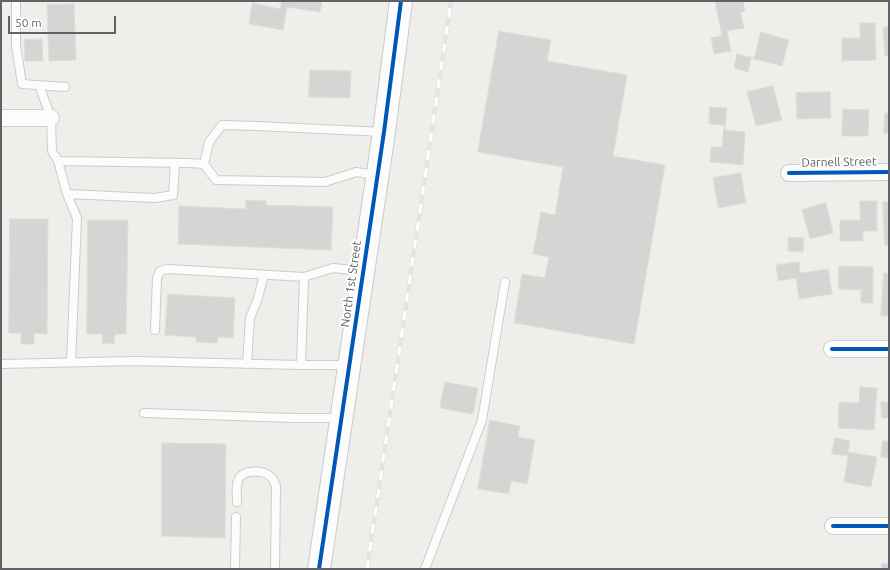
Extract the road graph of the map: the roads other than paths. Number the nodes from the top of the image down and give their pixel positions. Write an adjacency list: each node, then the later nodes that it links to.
1 (16, 1): 3 (lane)
2 (401, 1): 7 (street, North 1st Street)
3 (39, 85): 4 (lane); 6 (lane)
4 (65, 87)
5 (1, 118): 6 (street)
6 (51, 118): 8 (lane)
7 (384, 132): 10 (lane); 13 (street, North 1st Street)
8 (58, 160): 9 (lane); 14 (lane)
9 (175, 163): 10 (lane); 14 (lane)
10 (204, 164): 13 (lane)
11 (889, 172): 12 (street, Darnell Street)
12 (789, 173)
13 (377, 175): 15 (street, North 1st Street)
14 (67, 194): 22 (lane)
15 (363, 271): 17 (lane); 25 (street, North 1st Street)
16 (264, 274): 17 (lane); 19 (lane); 24 (lane)
17 (304, 277): 26 (lane)
18 (505, 282): 36 (lane)
19 (155, 330)
20 (832, 349): 21 (street)
21 (889, 349)
22 (71, 362): 23 (lane); 24 (lane)
23 (1, 364)
24 (247, 364): 26 (lane)
25 (350, 364): 26 (lane); 28 (street, North 1st Street)
26 (301, 365)
27 (144, 413): 28 (lane)
28 (341, 418): 35 (street, North 1st Street)
29 (237, 502): 34 (lane)
30 (236, 516): 33 (lane)
31 (833, 526): 32 (street)
32 (889, 526)
33 (235, 569)
34 (275, 569)
35 (319, 569)
36 (425, 569)

